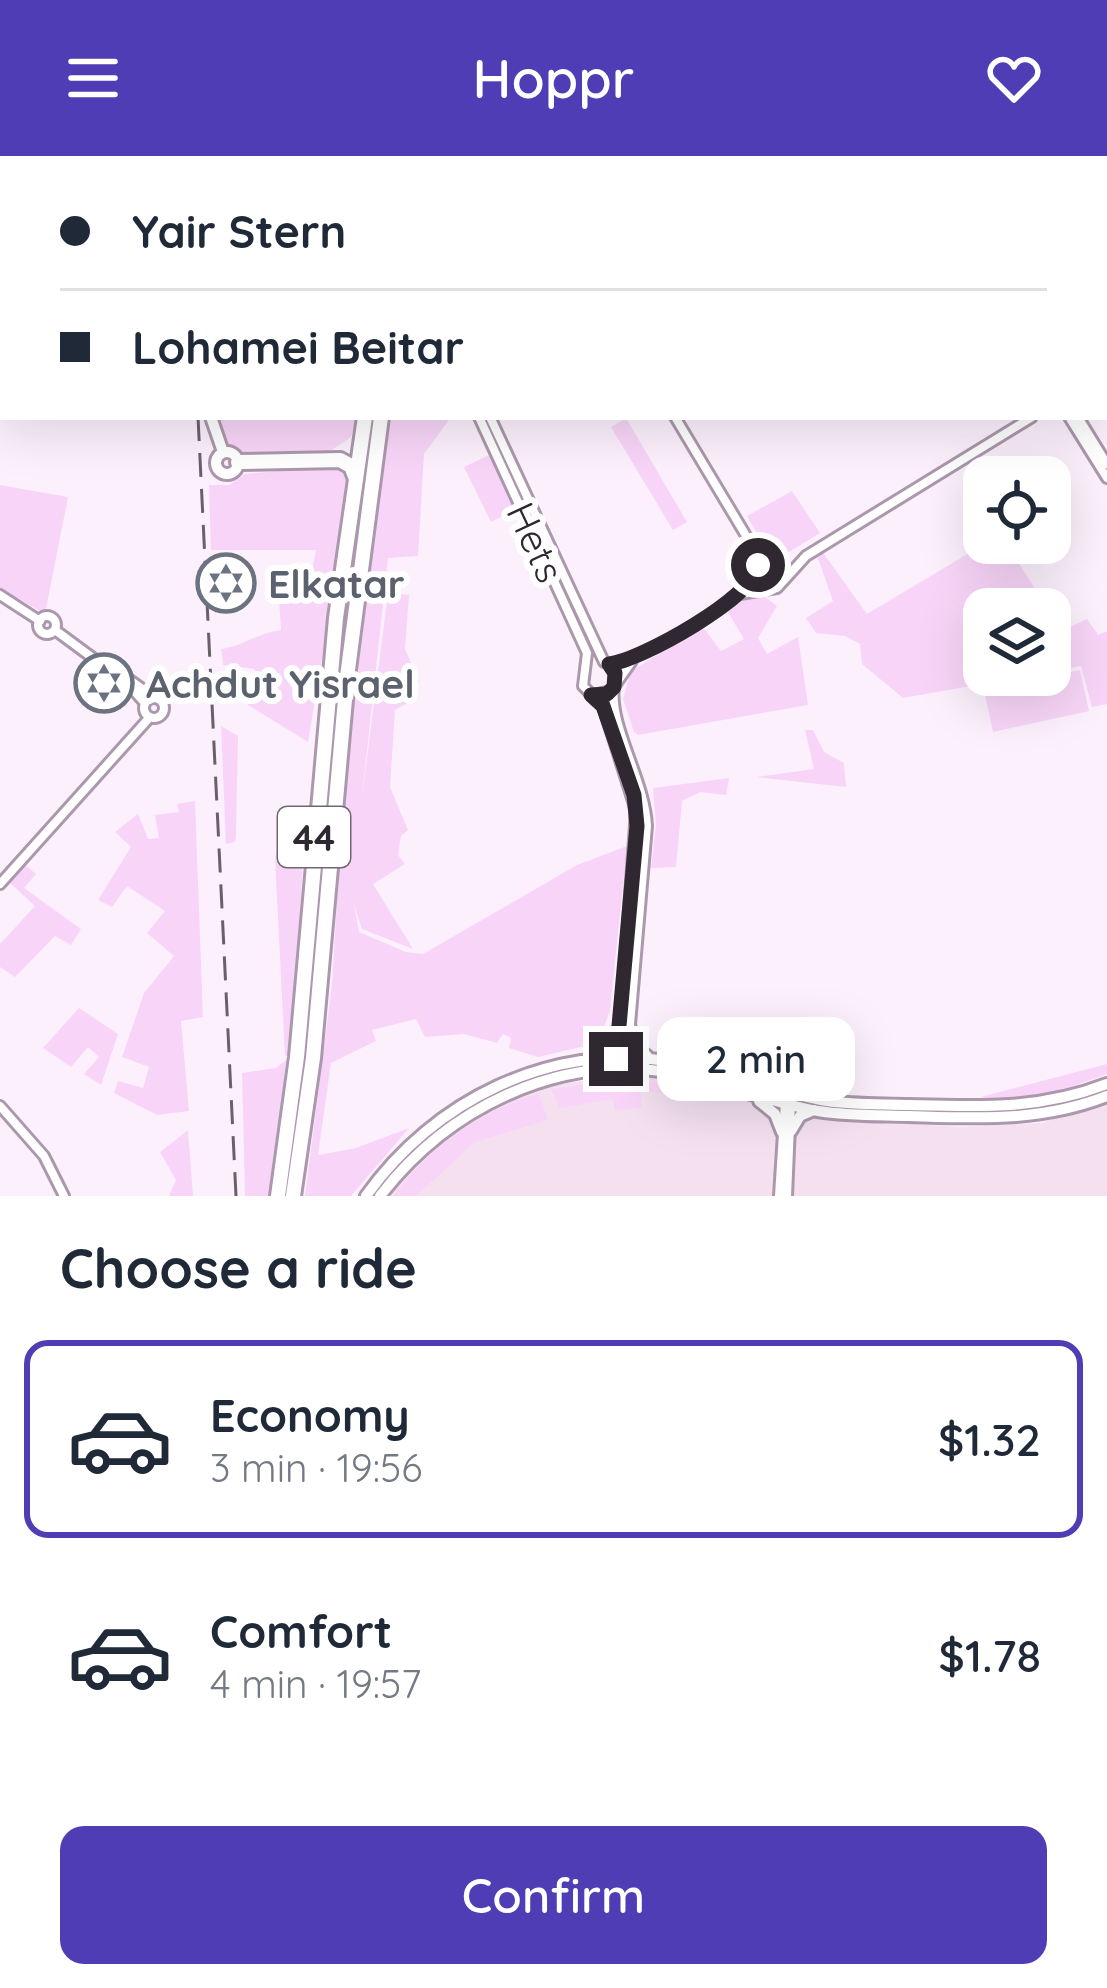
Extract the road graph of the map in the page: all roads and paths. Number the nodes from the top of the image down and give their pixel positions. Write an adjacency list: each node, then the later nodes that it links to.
1 (212, 420): 10 (main road)
2 (380, 420): 15 (highway, 44)
3 (480, 420): 27 (street, Hets)
4 (491, 420): 26 (street, Hets)
5 (677, 420): 16 (street)
6 (1028, 420): 17 (street)
7 (1073, 420): 13 (street)
8 (1073, 420): 14 (street)
9 (364, 424): 11 (highway); 15 (highway, 44)
10 (224, 452): 12 (main road); 12 (main road)
11 (334, 460): 12 (highway); 15 (highway)
12 (238, 462)
13 (1107, 464)
14 (1107, 478)
15 (364, 480): 46 (highway, 44); 47 (highway, 44)
16 (754, 549): 18 (street); 19 (street)
17 (806, 556): 18 (street); 20 (street)
18 (774, 562): 19 (street); 20 (street)
19 (758, 573): 21 (street); 22 (street)
20 (784, 578): 21 (street)
21 (766, 588): 22 (street)
22 (740, 594): 24 (street)
23 (0, 595): 25 (street)
24 (638, 656): 26 (street); 28 (street)
25 (98, 659): 30 (street); 31 (street)
26 (606, 663): 27 (street); 28 (street)
27 (586, 667): 29 (street)
28 (615, 685): 29 (street); 34 (street)
29 (591, 695): 34 (street)
30 (155, 698): 31 (street); 32 (street)
31 (145, 703): 32 (street)
32 (150, 717): 33 (street)
33 (0, 884)
34 (625, 1027): 35 (main road); 36 (main road); 37 (street)
35 (655, 1060): 37 (main road); 41 (main road)
36 (580, 1063): 37 (main road); 48 (main road)
37 (621, 1063): 39 (main road); 49 (main road)
38 (1107, 1084): 41 (main road)
39 (745, 1093): 41 (main road); 44 (main road)
40 (1107, 1096): 43 (main road)
41 (788, 1101): 43 (main road); 44 (street)
42 (0, 1106): 45 (street)
43 (816, 1110): 44 (main road)
44 (787, 1132): 50 (street)
45 (64, 1196)
46 (278, 1196)
47 (292, 1196)
48 (366, 1196)
49 (380, 1196)
50 (783, 1196)

